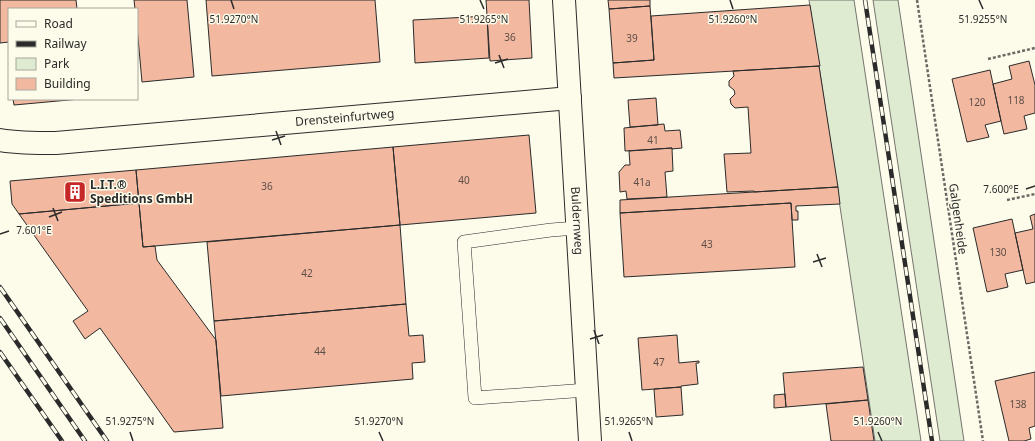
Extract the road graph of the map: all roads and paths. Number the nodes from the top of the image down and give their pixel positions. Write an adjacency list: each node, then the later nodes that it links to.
1 (564, 0): 5 (street, Buldernweg)
2 (917, 0): 12 (path, Galgenheide)
3 (1035, 48): 4 (path)
4 (988, 59)
5 (570, 98): 6 (street, Drensteinfurtweg); 9 (street, Buldernweg)
6 (0, 140)
7 (1035, 194): 8 (path)
8 (1007, 200)
9 (577, 228): 10 (street, Buldernweg); 10 (lane)
10 (587, 390): 11 (street, Buldernweg)
11 (590, 441)
12 (982, 441)

